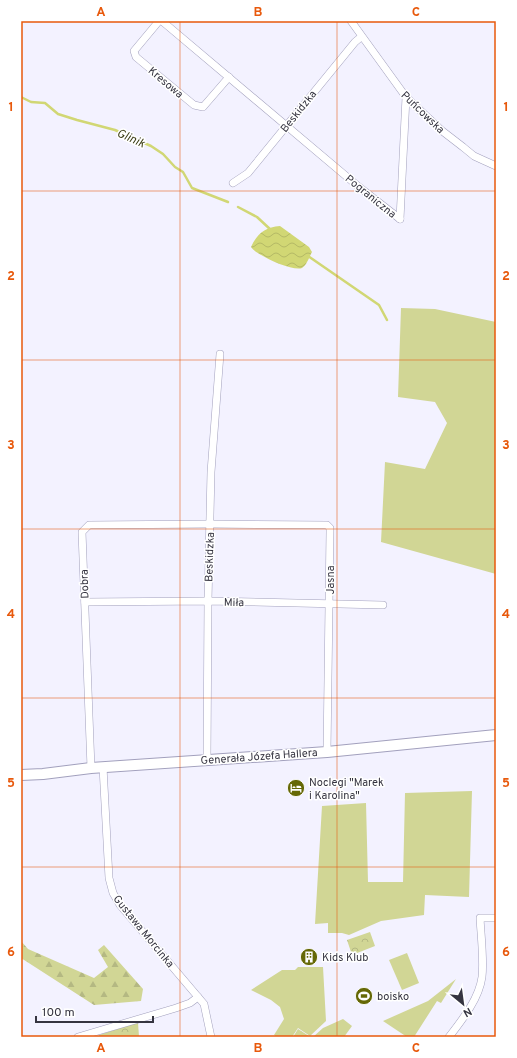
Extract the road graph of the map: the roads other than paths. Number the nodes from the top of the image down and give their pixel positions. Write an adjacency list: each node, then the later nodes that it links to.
1 (161, 21): 4 (street, Kresowa); 4 (street, Kresowa)
2 (351, 21): 3 (street, Puńcowska)
3 (361, 37): 5 (street, Puńcowska); 6 (street, Beskidzka)
4 (229, 77): 6 (street, Kresowa)
5 (406, 97): 6 (street, Pograniczna); 7 (street, Puńcowska)
6 (286, 125): 8 (street, Beskidzka)
7 (496, 166)
8 (233, 183)
9 (220, 354): 10 (street, Beskidzka)
10 (210, 524): 11 (street, Beskidzka); 12 (street, Dobra); 13 (street, Jasna)
11 (208, 601): 12 (street, Miła); 13 (street, Miła); 17 (street, Beskidzka)
12 (85, 602): 19 (street, Dobra)
13 (330, 603): 14 (street, Miła); 16 (street, Jasna)
14 (384, 605)
15 (496, 735): 16 (street, Generała Józefa Hallera)
16 (327, 752): 17 (street, Generała Józefa Hallera)
17 (206, 760): 18 (street, Generała Józefa Hallera)
18 (103, 767): 19 (street, Generała Józefa Hallera); 22 (street, Gustawa Morcinka)
19 (91, 768): 20 (street, Generała Józefa Hallera)
20 (21, 774)
21 (496, 918): 25 (street)
22 (198, 998): 23 (street); 24 (street, Gustawa Morcinka)
23 (78, 1037)
24 (211, 1037)
25 (448, 1037)

